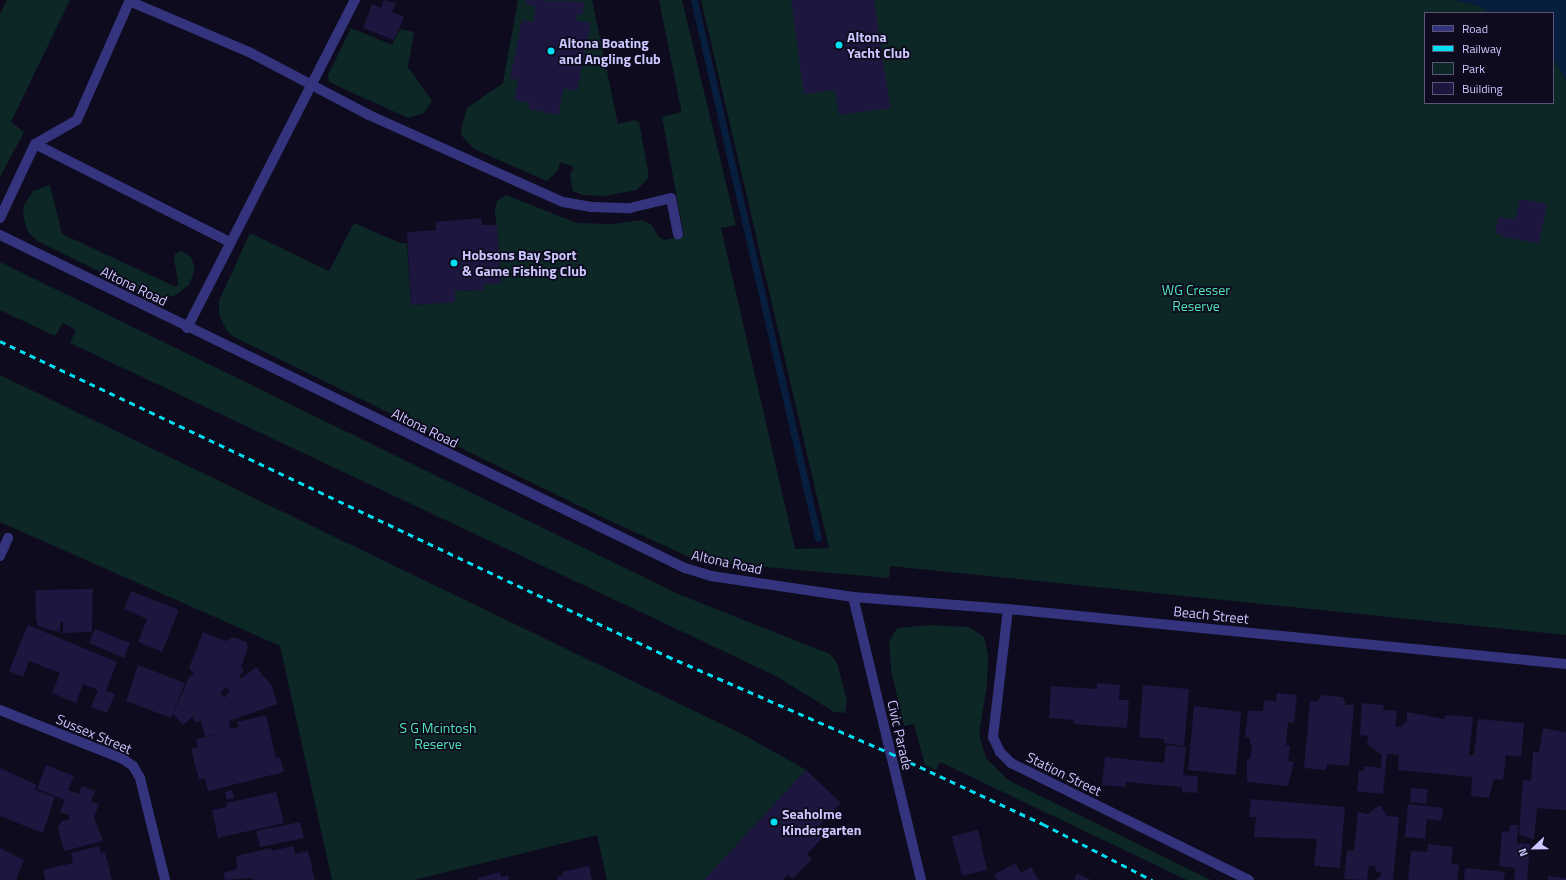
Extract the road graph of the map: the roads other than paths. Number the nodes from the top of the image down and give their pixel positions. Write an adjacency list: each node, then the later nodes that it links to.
1 (130, 0): 3 (street); 4 (street)
2 (355, 0): 3 (street)
3 (311, 85): 6 (street); 8 (street)
4 (35, 144): 5 (street); 8 (street)
5 (0, 218)
6 (678, 234)
7 (0, 235): 9 (street, Altona Road)
8 (230, 242): 9 (street)
9 (187, 328): 12 (street, Altona Road)
10 (8, 538): 11 (street)
11 (0, 556)
12 (853, 597): 13 (street, Beach Street); 17 (street, Civic Parade)
13 (1008, 609): 14 (street, Beach Street); 18 (street, Station Street)
14 (1566, 664)
15 (0, 710): 16 (street, Sussex Street)
16 (165, 880)
17 (921, 880)
18 (1249, 880)

